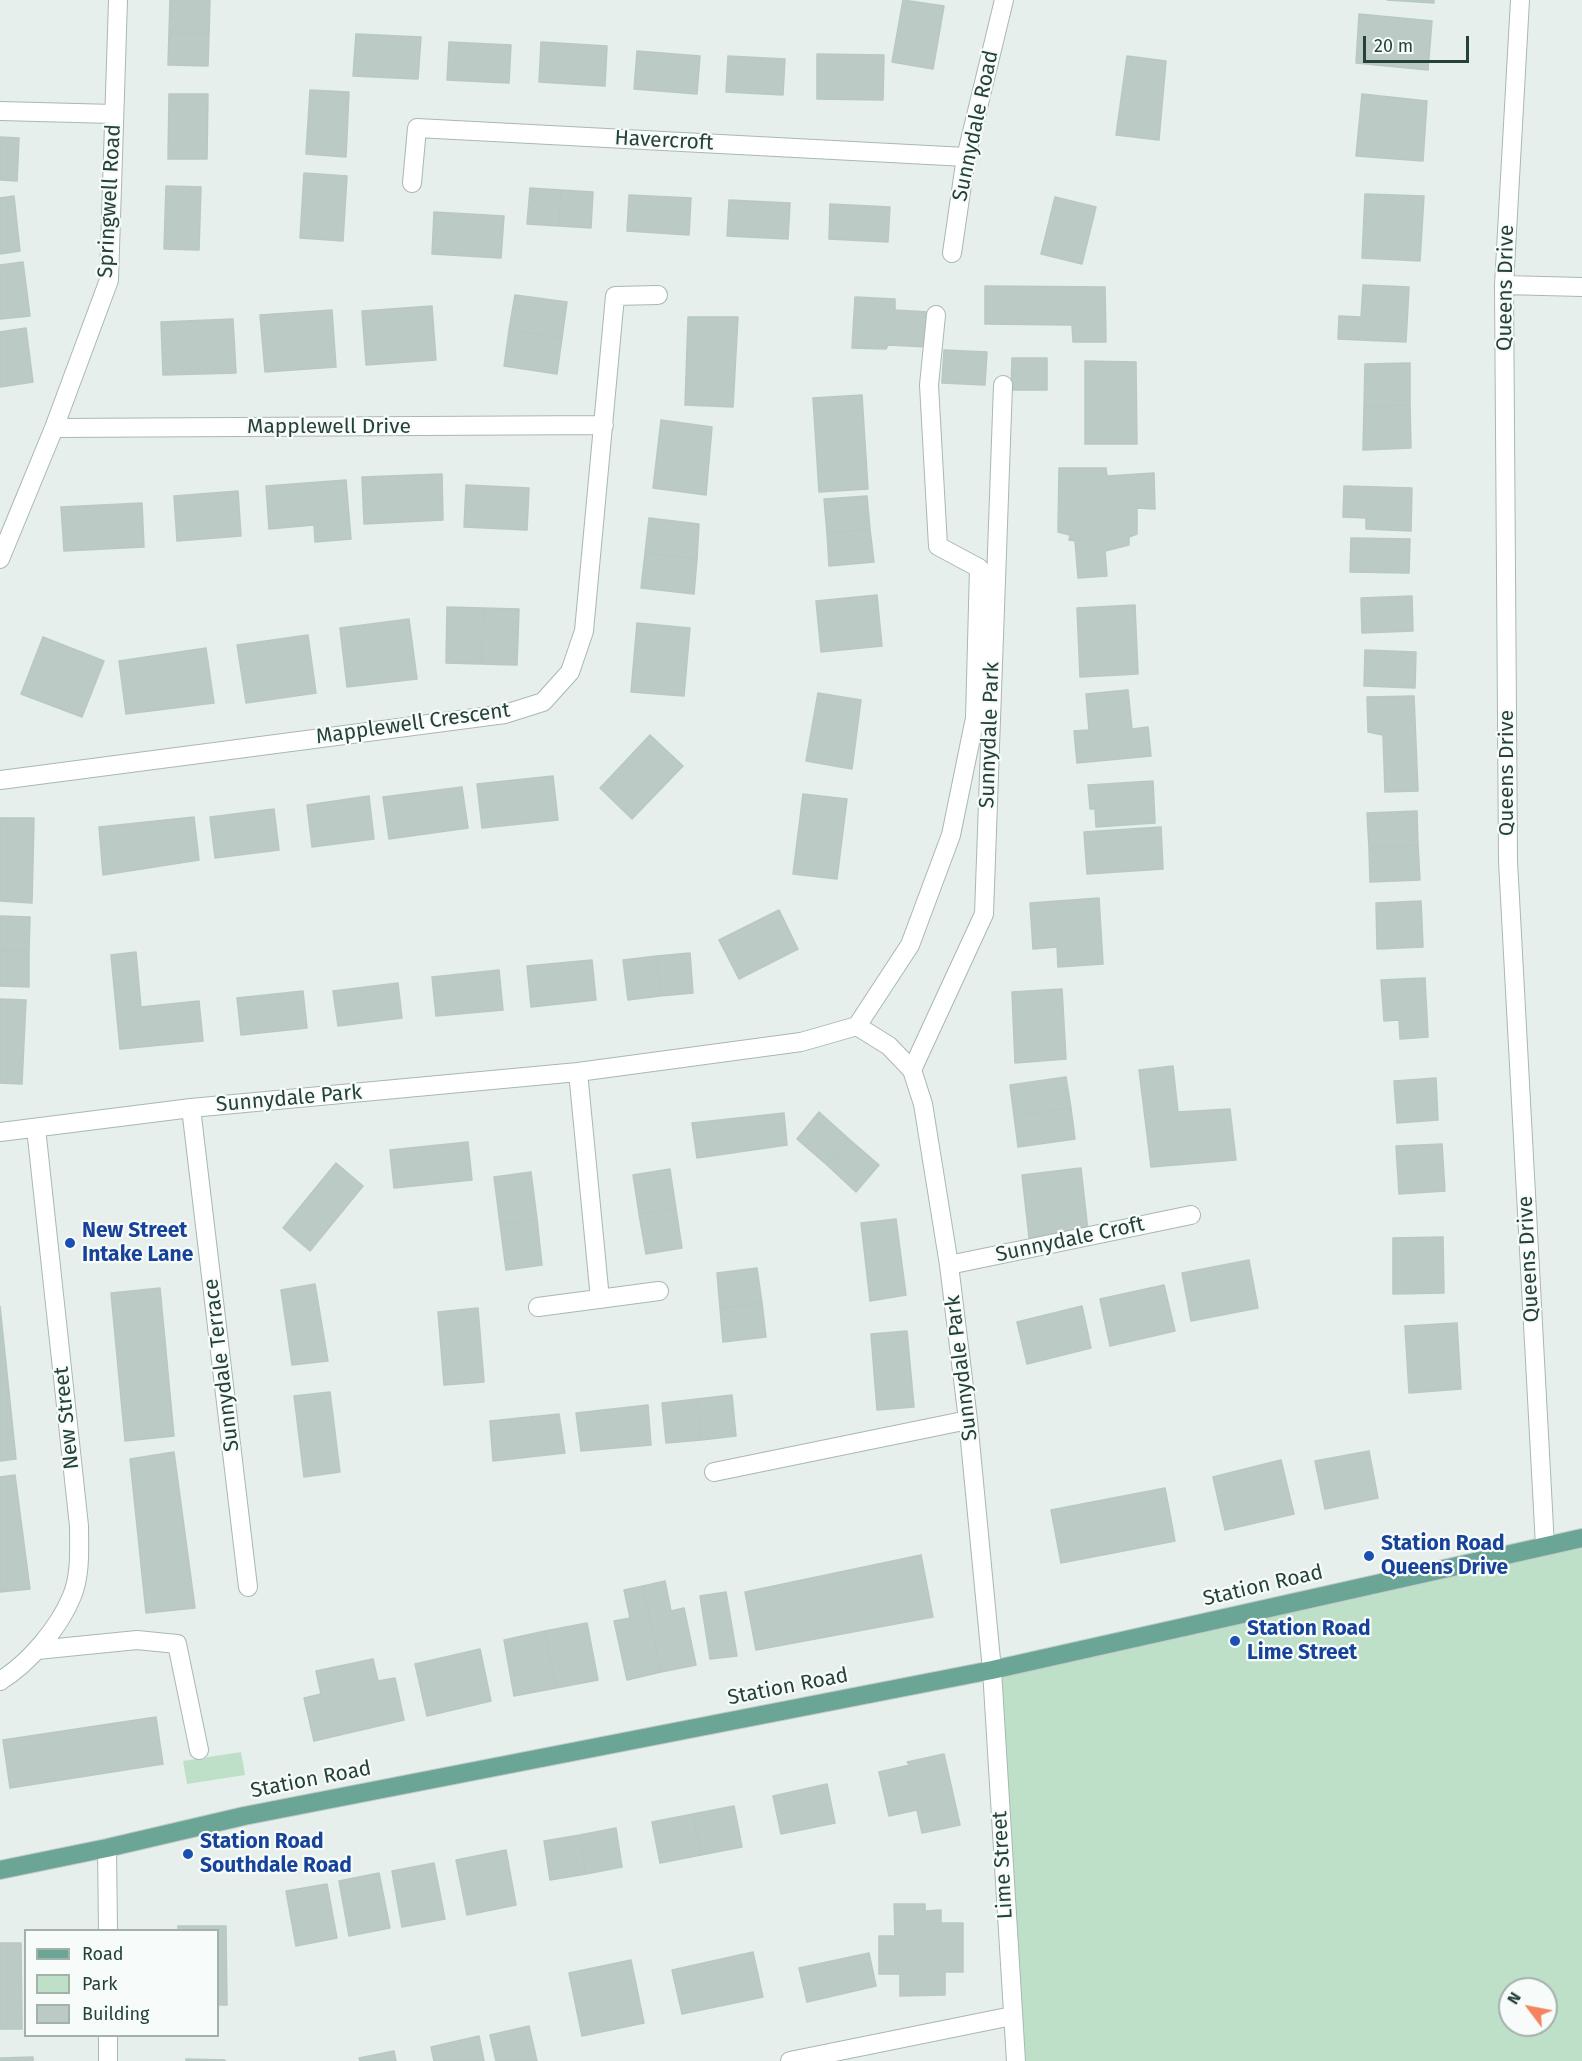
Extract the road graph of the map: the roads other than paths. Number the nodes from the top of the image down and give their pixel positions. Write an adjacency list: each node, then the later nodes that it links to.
1 (118, 0): 5 (street, Springwell Road)
2 (1004, 0): 6 (street, Sunnydale Road)
3 (1520, 0): 9 (street, Queens Drive)
4 (0, 111): 5 (street)
5 (114, 114): 15 (street, Springwell Road)
6 (966, 157): 7 (street, Havercroft); 8 (street, Sunnydale Road)
7 (412, 183)
8 (952, 253)
9 (1504, 285): 10 (street); 32 (street, Queens Drive)
10 (1582, 287)
11 (658, 295): 14 (street, Mapplewell Crescent)
12 (936, 315): 18 (street, Sunnydale Park)
13 (1003, 385): 19 (street, Sunnydale Park)
14 (604, 425): 15 (street, Mapplewell Drive); 17 (street, Mapplewell Crescent)
15 (54, 428): 16 (street)
16 (0, 559)
17 (0, 780)
18 (857, 1026): 19 (street, Sunnydale Park); 20 (street, Sunnydale Park)
19 (912, 1070): 25 (street, Sunnydale Park)
20 (578, 1072): 21 (street, Sunnydale Park); 27 (street)
21 (191, 1108): 22 (street, Sunnydale Park); 33 (street, Sunnydale Terrace)
22 (36, 1128): 23 (street, Sunnydale Park); 34 (street, New Street)
23 (0, 1132)
24 (1191, 1215): 25 (street, Sunnydale Croft)
25 (949, 1264): 29 (street, Sunnydale Park)
26 (659, 1291): 27 (street)
27 (600, 1299): 28 (street)
28 (538, 1307)
29 (969, 1420): 30 (street); 35 (street, Sunnydale Park)
30 (714, 1472)
31 (1582, 1538): 32 (main road, Station Road)
32 (1545, 1546): 35 (main road, Station Road)
33 (248, 1587)
34 (37, 1650): 36 (street, New Street); 37 (street)
35 (992, 1670): 38 (main road, Station Road); 41 (street, Lime Street)
36 (0, 1681)
37 (199, 1750)
38 (107, 1848): 39 (main road, Station Road); 40 (street)
39 (0, 1869)
40 (108, 1929)
41 (1012, 2016): 44 (street); 45 (street, Lime Street)
42 (108, 2037): 43 (street)
43 (108, 2061)
44 (790, 2061)
45 (1016, 2061)

